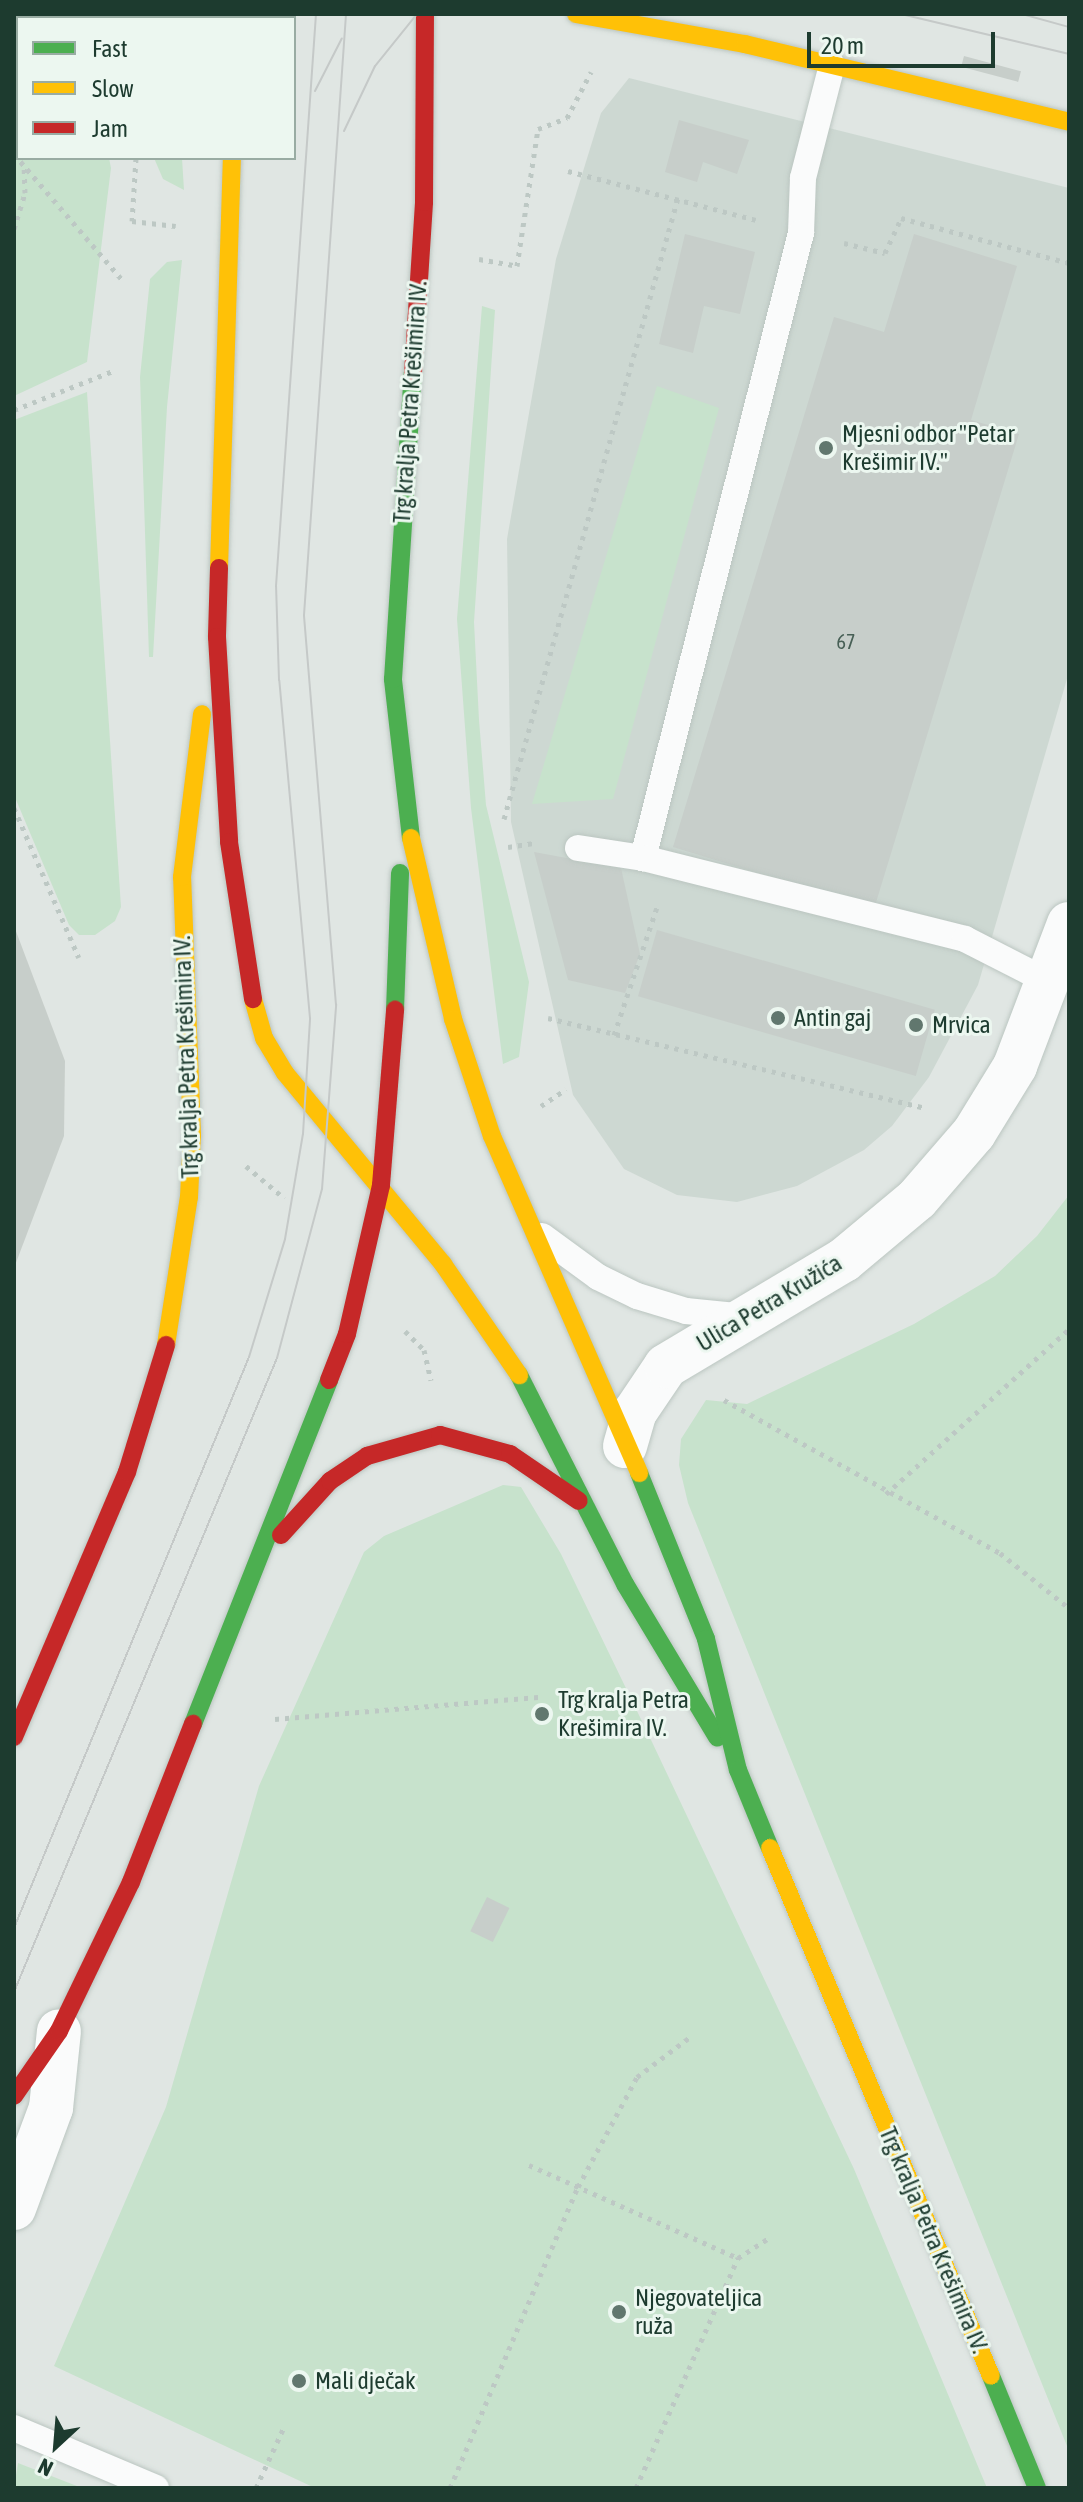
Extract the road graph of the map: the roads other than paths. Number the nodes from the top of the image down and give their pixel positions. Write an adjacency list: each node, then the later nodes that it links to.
1 (425, 14): 7 (main road, Trg kralja Petra Krešimira IV.)
2 (576, 14): 3 (main road)
3 (832, 65): 4 (main road); 9 (lane)
4 (1069, 122)
5 (232, 160): 6 (main road, Trg kralja Petra Krešimira IV.)
6 (217, 637): 12 (main road, Trg kralja Petra Krešimira IV.); 18 (main road, Trg kralja Petra Krešimira IV.)
7 (402, 790): 12 (main road, Trg kralja Petra Krešimira IV.); 13 (main road, Trg kralja Petra Krešimira IV.)
8 (578, 848): 9 (lane)
9 (643, 858): 11 (lane)
10 (1069, 924): 11 (street, Ulica Petra Kružića)
11 (1049, 982): 14 (street, Ulica Petra Kružića)
12 (381, 1185): 16 (main road, Trg kralja Petra Krešimira IV.); 17 (main road, Trg kralja Petra Krešimira IV.)
13 (531, 1227): 14 (lane); 15 (main road, Trg kralja Petra Krešimira IV.)
14 (750, 1317): 15 (street, Ulica Petra Kružića)
15 (625, 1446): 19 (main road, Trg kralja Petra Krešimira IV.)
16 (586, 1507): 17 (main road); 19 (main road, Trg kralja Petra Krešimira IV.)
17 (262, 1559): 20 (main road, Trg kralja Petra Krešimira IV.)
18 (14, 1737)
19 (738, 1770): 25 (main road, Trg kralja Petra Krešimira IV.)
20 (59, 2031): 21 (main road, Trg kralja Petra Krešimira IV.); 22 (street)
21 (14, 2096)
22 (14, 2208)
23 (14, 2428): 24 (lane)
24 (156, 2488)
25 (1037, 2488)

